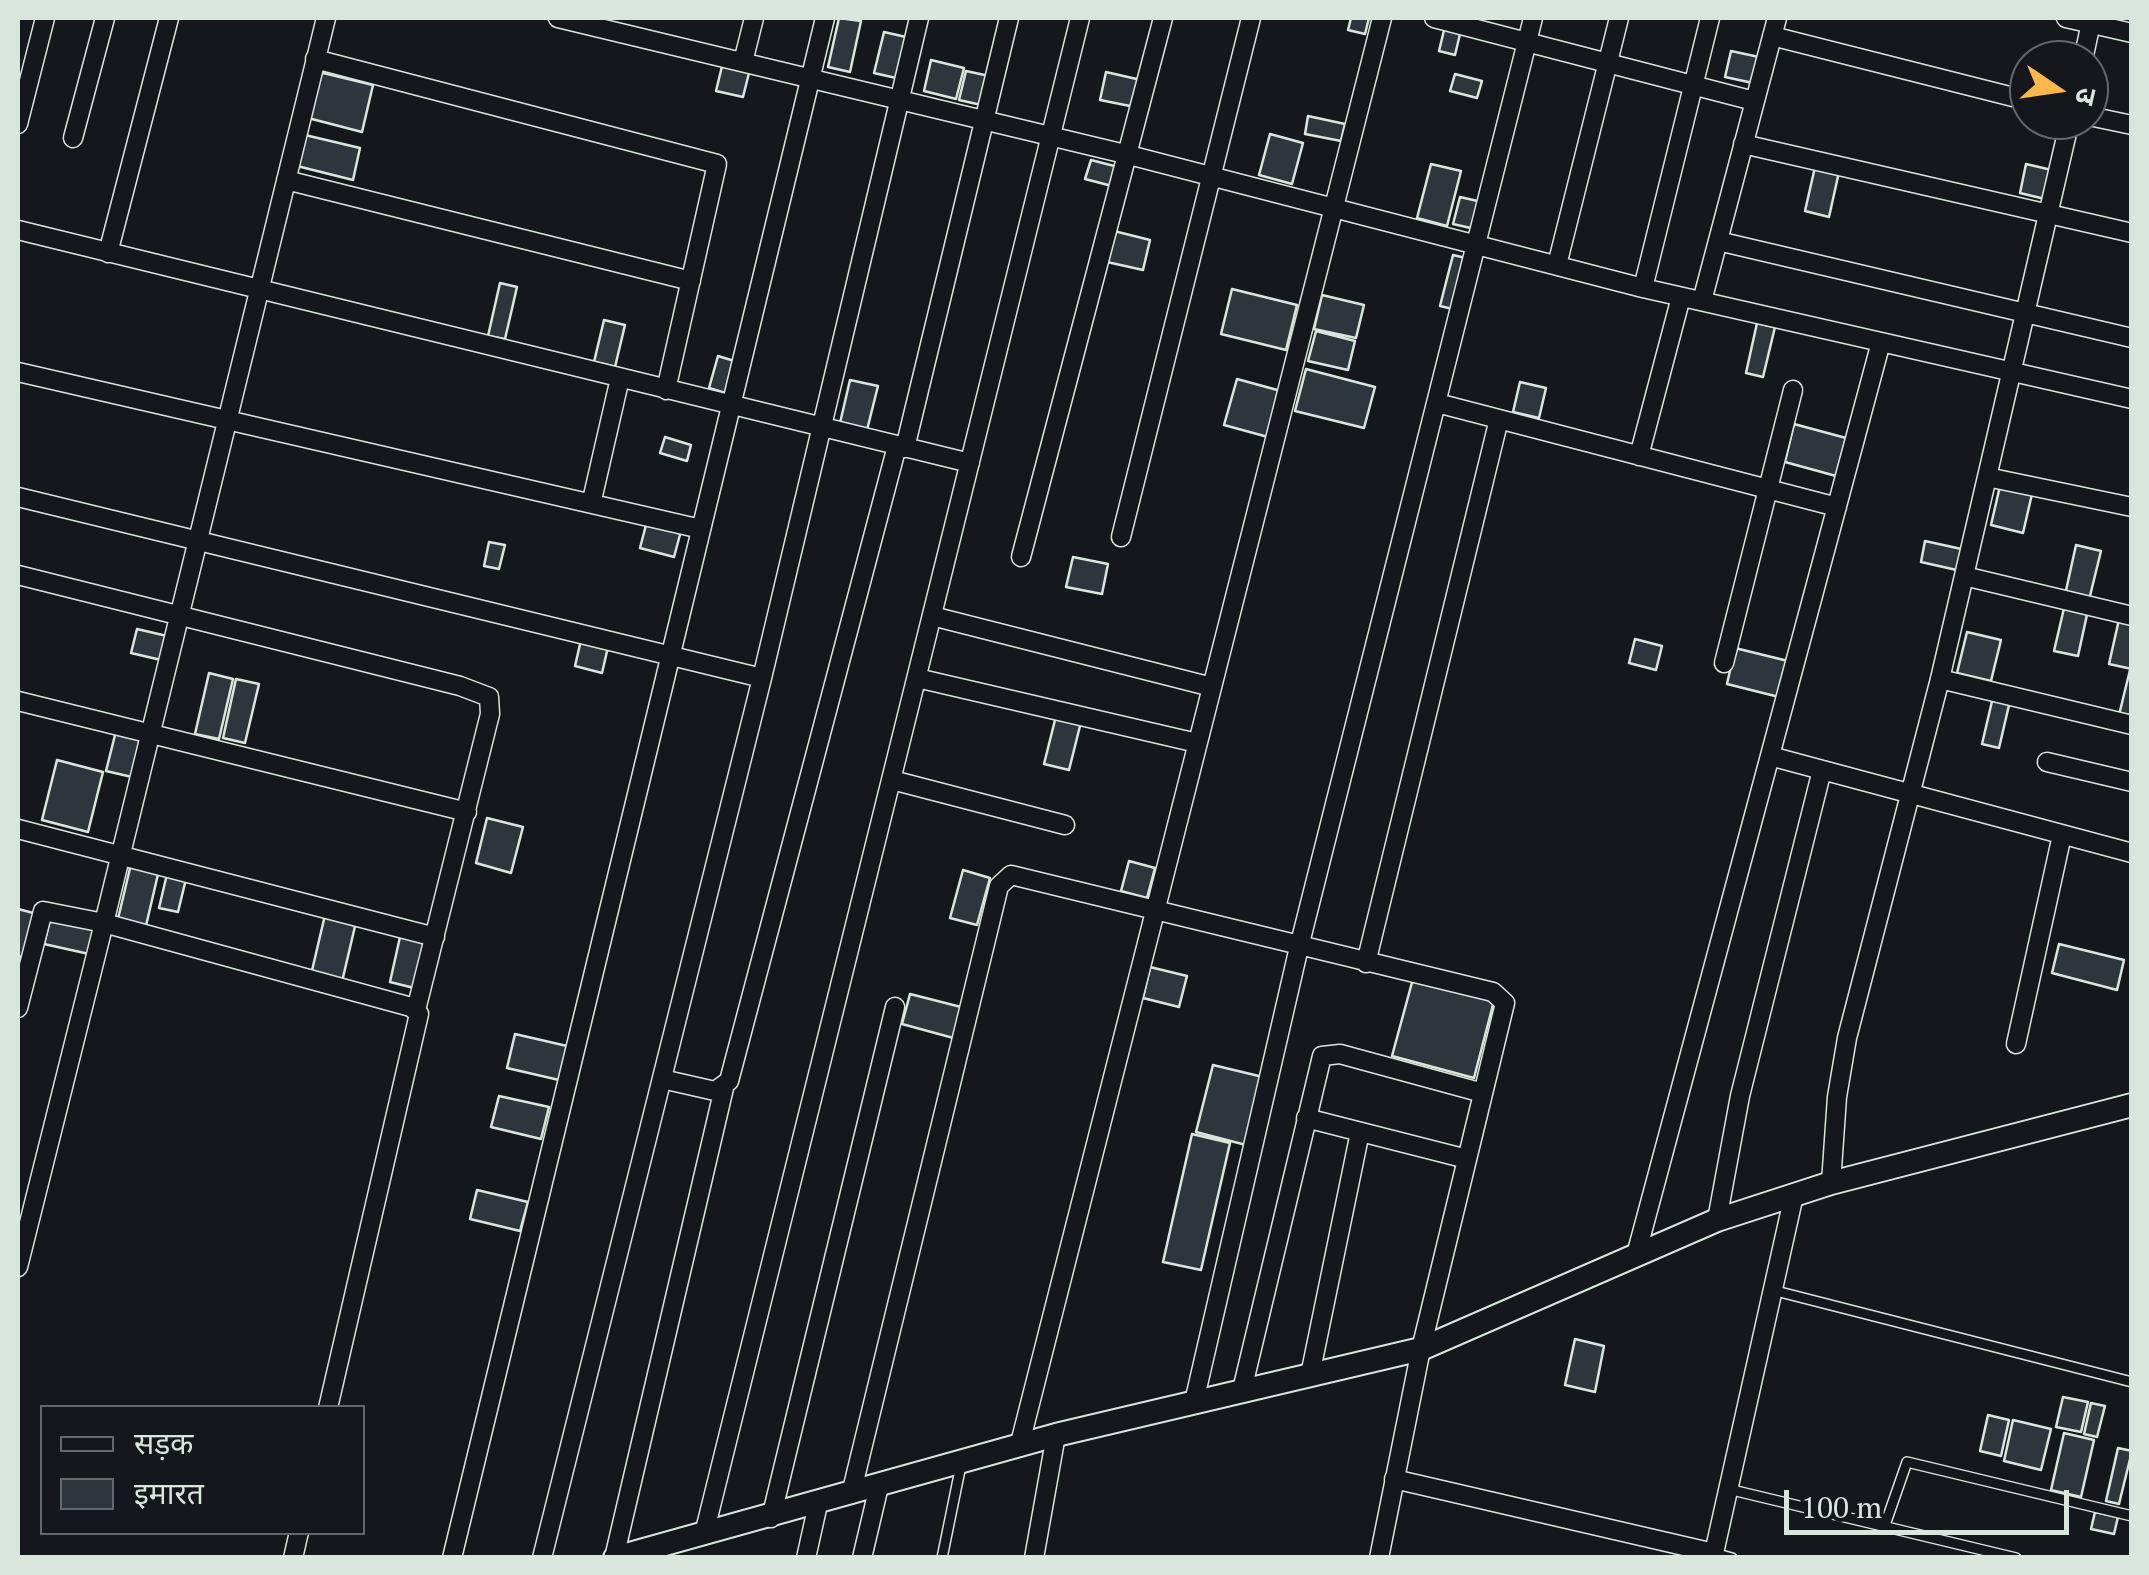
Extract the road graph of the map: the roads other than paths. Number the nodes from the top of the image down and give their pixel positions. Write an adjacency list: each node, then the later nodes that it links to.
1 (45, 18): 35 (street)
2 (105, 18): 37 (street)
3 (169, 18): 49 (street)
4 (326, 18): 26 (street)
5 (558, 18): 24 (street)
6 (643, 18): 24 (street)
7 (754, 18): 27 (street)
8 (824, 18): 29 (street)
9 (919, 18): 32 (street)
10 (1010, 18): 34 (street)
11 (1080, 18): 36 (street)
12 (1163, 18): 40 (street)
13 (1252, 18): 41 (street)
14 (1382, 18): 43 (street)
15 (1434, 18): 20 (street)
16 (1533, 18): 25 (street)
17 (1619, 18): 28 (street)
18 (1710, 18): 30 (street)
19 (2066, 18): 21 (street)
20 (1455, 20): 25 (street)
21 (2091, 20): 23 (street)
22 (1774, 27): 31 (street); 33 (street)
23 (2132, 33)
24 (638, 37): 27 (street)
25 (1527, 44): 28 (street); 48 (street)
26 (315, 58): 42 (street); 51 (street)
27 (743, 62): 29 (street)
28 (1607, 64): 30 (street); 50 (street)
29 (810, 78): 32 (street); 66 (street)
30 (1694, 84): 33 (street); 52 (street)
31 (2009, 95)
32 (898, 100): 34 (street); 69 (street)
33 (1754, 101): 39 (street)
34 (984, 120): 36 (street); 70 (street)
35 (18, 124)
36 (1050, 136): 40 (street); 72 (street)
37 (74, 138)
38 (2066, 140): 44 (street)
39 (1743, 144): 44 (street); 47 (street)
40 (1129, 155): 41 (street); 82 (street)
41 (1212, 178): 43 (street); 80 (street)
42 (286, 180): 51 (street); 53 (street)
43 (1333, 208): 48 (street); 93 (street)
44 (2050, 214): 46 (street); 56 (street)
45 (18, 230): 49 (street)
46 (2132, 233)
47 (1718, 240): 55 (street); 56 (street)
48 (1476, 243): 50 (street); 65 (street)
49 (108, 252): 53 (street)
50 (1557, 265): 52 (street)
51 (691, 281): 62 (street)
52 (1643, 288): 54 (street)
53 (259, 289): 61 (street); 68 (street)
54 (1680, 296): 55 (street); 71 (street)
55 (1702, 301): 58 (street)
56 (2024, 313): 57 (street); 59 (street)
57 (2132, 338)
58 (1880, 342): 59 (street); 77 (street)
59 (2012, 370): 64 (street); 73 (street)
60 (18, 372): 68 (street)
61 (620, 378): 62 (street); 76 (street)
62 (666, 390): 66 (street)
63 (1793, 390): 74 (street)
64 (2132, 399)
65 (1437, 402): 67 (street); 113 (street)
66 (733, 406): 69 (street); 79 (street)
67 (1499, 419): 71 (street); 114 (street)
68 (228, 420): 76 (street); 81 (street)
69 (818, 428): 70 (street); 90 (street)
70 (901, 447): 72 (street); 120 (street)
71 (1639, 456): 74 (street)
72 (970, 463): 86 (street)
73 (1987, 477): 78 (street); 84 (street)
74 (1768, 490): 77 (street); 89 (street)
75 (18, 497): 81 (street)
76 (592, 500): 79 (street)
77 (1836, 507): 98 (street)
78 (2132, 507)
79 (701, 528): 88 (street)
80 (1121, 537)
81 (198, 538): 85 (street); 88 (street)
82 (1021, 557)
83 (18, 575): 85 (street)
84 (1964, 576): 87 (street); 92 (street)
85 (179, 612): 96 (street); 104 (street)
86 (932, 616): 91 (street); 93 (street)
87 (2132, 616)
88 (668, 658): 90 (street); 151 (street)
89 (1724, 662)
90 (762, 678): 119 (street)
91 (917, 678): 97 (street); 101 (street)
92 (1940, 679): 95 (street); 103 (street)
93 (1212, 686): 97 (street)
94 (18, 702): 96 (street)
95 (2132, 725)
96 (150, 732): 104 (street); 109 (street)
97 (1197, 742): 110 (street)
98 (1770, 756): 100 (street); 129 (street)
99 (2047, 762): 102 (street)
100 (1822, 770): 103 (street); 128 (street)
101 (892, 780): 105 (street); 149 (street)
102 (2132, 782)
103 (1910, 796): 107 (street); 126 (street)
104 (466, 812): 112 (street)
105 (1065, 825)
106 (18, 829): 109 (street)
107 (2062, 835): 108 (street); 118 (street)
108 (2132, 853)
109 (120, 854): 111 (street); 112 (street)
110 (1155, 910): 113 (street); 139 (street); 144 (street)
111 (104, 923): 116 (street); 117 (street); 130 (street)
112 (435, 938): 117 (street)
113 (1299, 947): 114 (street); 136 (street)
114 (1366, 963): 121 (street)
115 (895, 1007): 147 (street)
116 (18, 1008)
117 (416, 1010): 137 (street)
118 (2016, 1044)
119 (662, 1079): 120 (street); 152 (street)
120 (724, 1088): 153 (street)
121 (1483, 1092): 123 (street); 125 (street)
122 (2132, 1104): 126 (street)
123 (1306, 1118): 124 (street); 135 (street)
124 (1360, 1132): 125 (street); 133 (street)
125 (1467, 1158): 132 (street)
126 (1831, 1183): 127 (street)
127 (1794, 1195): 128 (street); 131 (street)
128 (1717, 1220): 129 (street)
129 (1636, 1255): 132 (street)
130 (18, 1267)
131 (1772, 1290): 134 (lane); 143 (street)
132 (1421, 1349): 133 (street); 141 (street)
133 (1310, 1375): 135 (street)
134 (2131, 1381)
135 (1242, 1390): 136 (street)
136 (1194, 1402): 138 (street)
137 (329, 1405)
138 (1056, 1435): 139 (street); 157 (street)
139 (1019, 1446): 140 (street)
140 (962, 1463): 142 (street); 156 (lane)
141 (1394, 1480): 150 (street); 158 (street)
142 (878, 1486): 144 (street); 155 (street)
143 (1728, 1489): 148 (lane); 150 (street)
144 (851, 1494): 145 (street)
145 (818, 1504): 147 (street); 154 (street)
146 (2132, 1516): 148 (lane)
147 (771, 1518): 149 (street)
148 (1885, 1525): 159 (lane)
149 (704, 1534): 153 (street)
150 (1723, 1555)
151 (452, 1558)
152 (542, 1558)
153 (614, 1558)
154 (806, 1558)
155 (862, 1558)
156 (942, 1558)
157 (1034, 1558)
158 (1379, 1558)
159 (2016, 1558)

